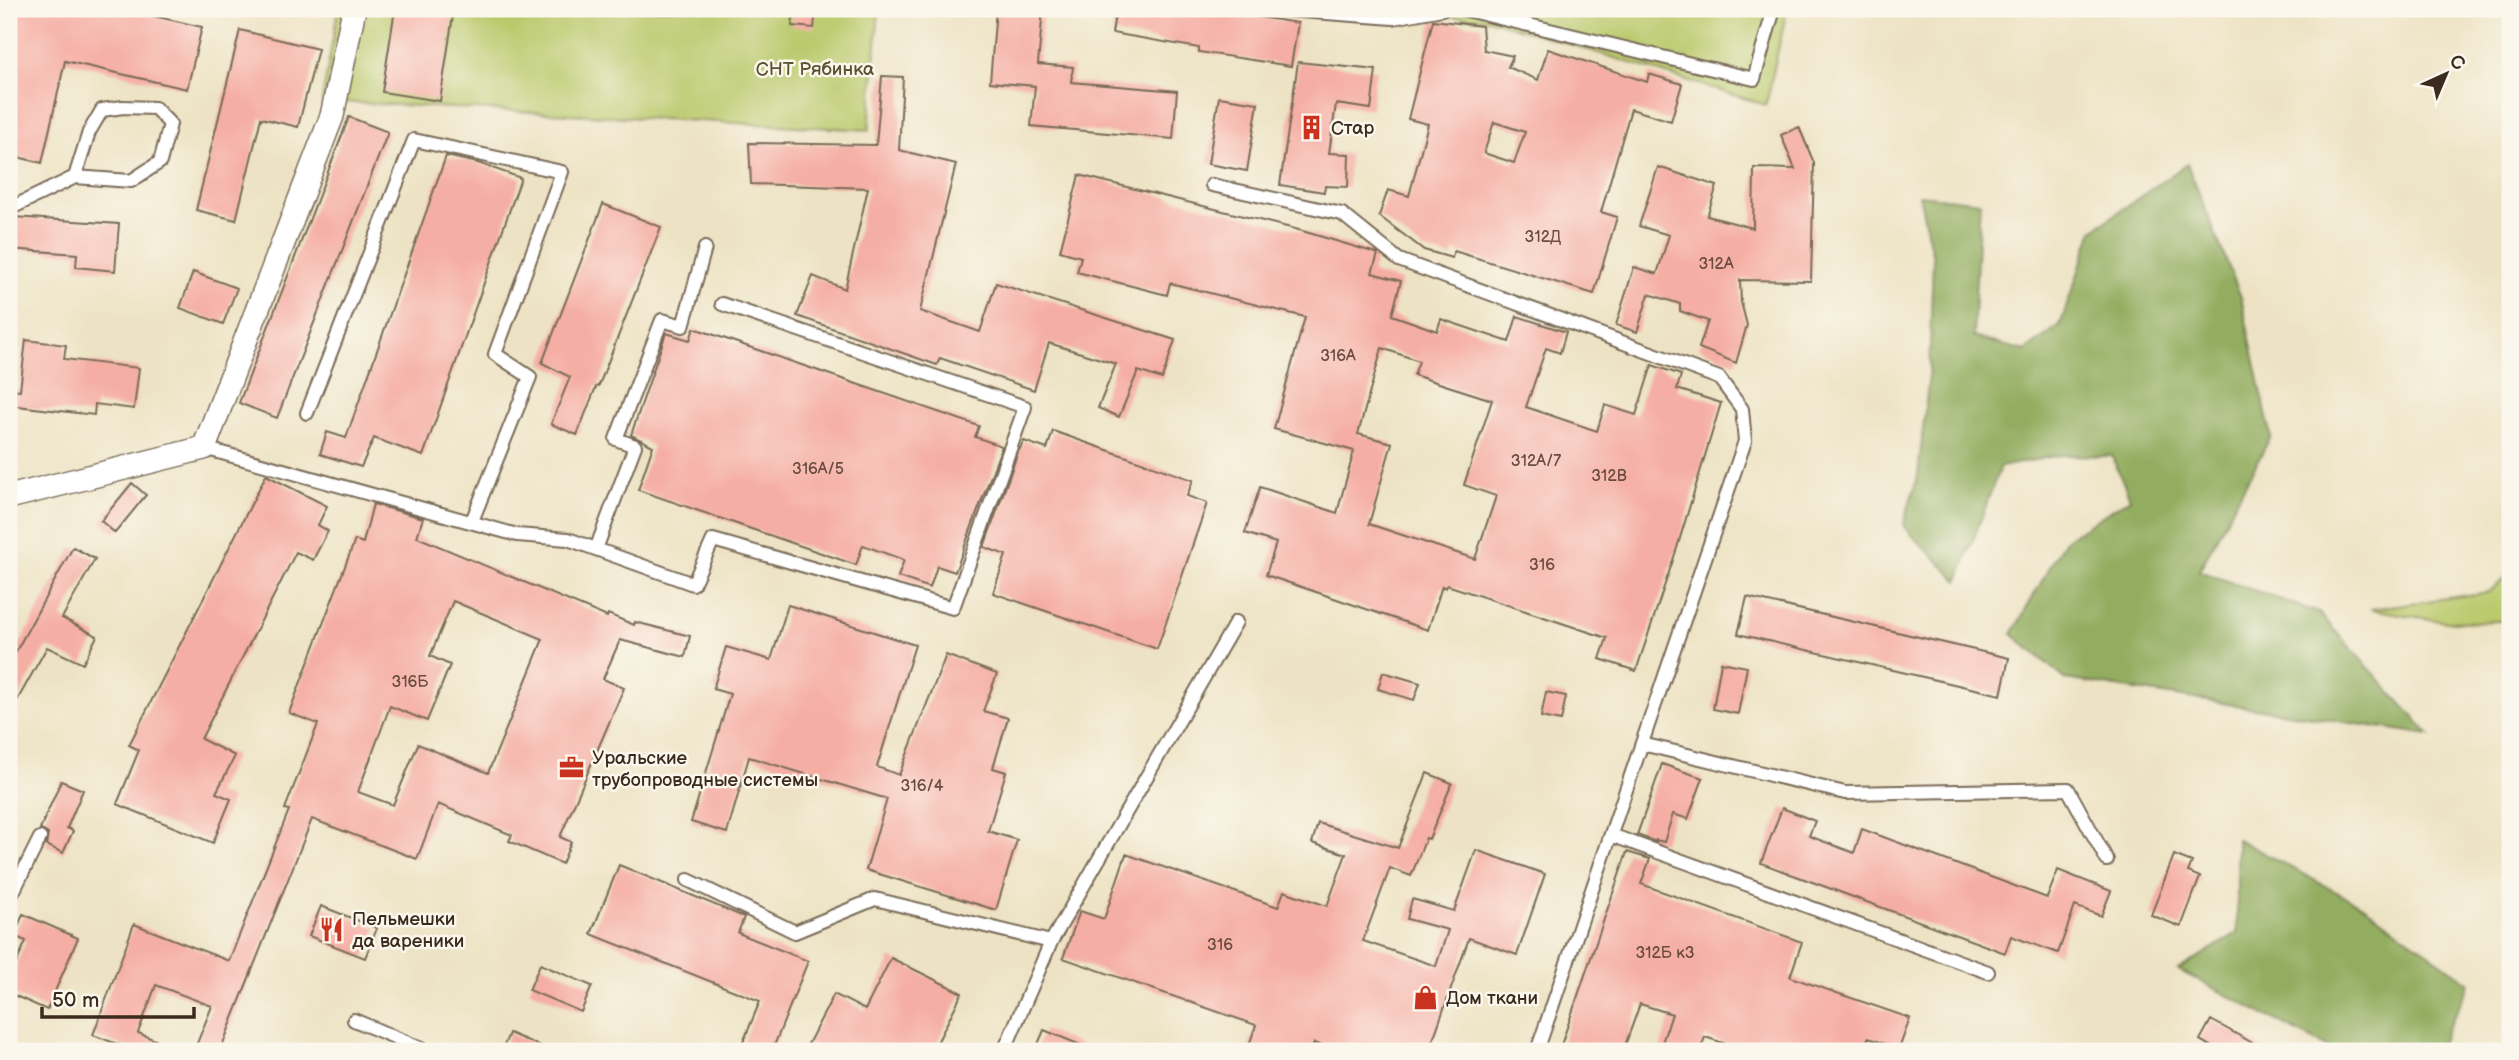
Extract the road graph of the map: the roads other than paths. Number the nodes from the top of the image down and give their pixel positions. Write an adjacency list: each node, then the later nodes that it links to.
1 (354, 9): 12 (street)
2 (1274, 9): 3 (lane)
3 (1442, 9)
4 (1471, 9): 5 (lane)
5 (1774, 9)
6 (75, 177): 6 (lane); 8 (lane)
7 (1212, 185): 17 (lane)
8 (9, 209)
9 (705, 248): 15 (lane)
10 (722, 304): 15 (lane)
11 (307, 413): 14 (lane)
12 (204, 448): 13 (street); 14 (lane)
13 (9, 497)
14 (472, 522): 15 (lane)
15 (596, 549)
16 (1236, 622): 23 (lane)
17 (1642, 744): 18 (lane); 20 (lane)
18 (1611, 835): 24 (lane); 28 (lane)
19 (40, 838): 22 (lane)
20 (2106, 860)
21 (688, 880): 23 (lane)
22 (9, 901)
23 (1051, 942): 27 (lane)
24 (1988, 972)
25 (354, 1020): 26 (lane)
26 (427, 1051)
27 (1004, 1051)
28 (1537, 1051)

